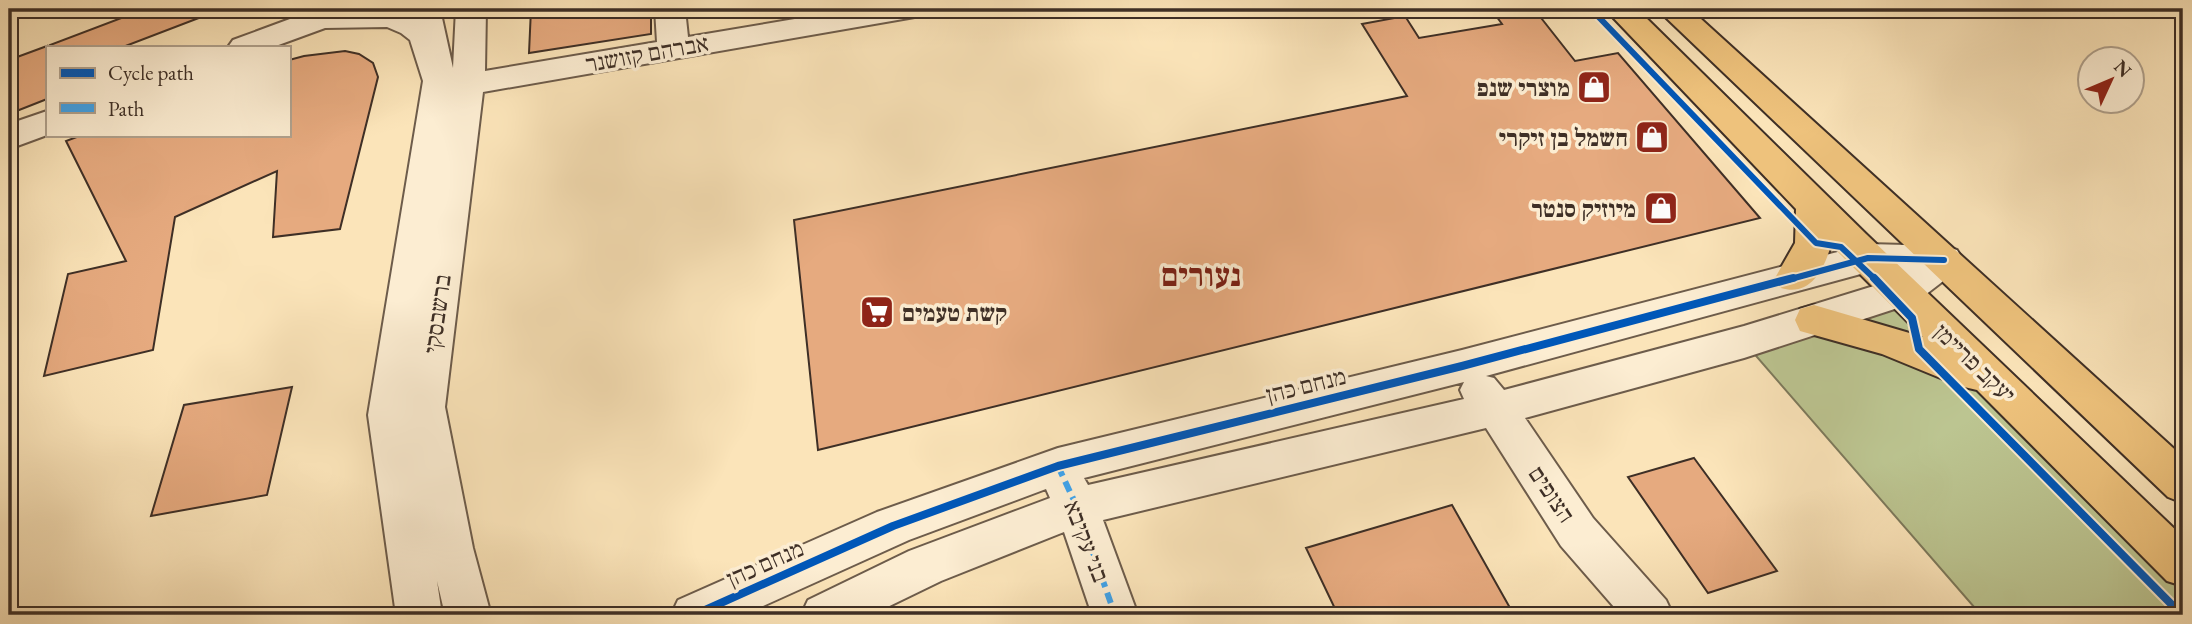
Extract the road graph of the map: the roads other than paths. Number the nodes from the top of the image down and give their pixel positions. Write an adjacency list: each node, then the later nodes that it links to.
1 (346, 9): 8 (street)
2 (425, 9): 12 (street, ברשבסקי)
3 (471, 9): 12 (street, ברשבסקי)
4 (670, 9): 11 (street)
5 (909, 9): 11 (street, אברהם קזושנר)
6 (1620, 9): 17 (main road, יעקב פריימן)
7 (1672, 9): 19 (main road)
8 (318, 14): 9 (street); 10 (street); 12 (street)
9 (222, 46)
10 (246, 46)
11 (673, 49): 12 (street, אברהם קזושנר)
12 (454, 83): 30 (street, ברשבסקי); 31 (street, ברשבסקי)
13 (46, 112): 15 (street)
14 (46, 122): 16 (street)
15 (9, 127)
16 (9, 137)
17 (1814, 204): 18 (main road, יעקב פריימן); 20 (main road)
18 (1868, 258): 19 (street, מנחם כהן); 20 (street, מנחם כהן); 21 (main road, יעקב פריימן)
19 (1944, 260): 21 (street); 27 (main road)
20 (1794, 278): 23 (street, מנחם כהן)
21 (1903, 292): 22 (street); 24 (main road, יעקב פריימן)
22 (1814, 320): 24 (main road); 25 (street)
23 (1462, 366): 25 (street, הצופים); 26 (street, מנחם כהן)
24 (2002, 390): 29 (main road, יעקב פריימן)
25 (1496, 409): 28 (street); 35 (street, הצופים)
26 (1058, 466): 28 (street, בני עקיבא); 32 (street, מנחם כהן)
27 (2183, 484)
28 (1077, 507): 33 (street); 34 (street, בני עקיבא)
29 (2183, 566)
30 (419, 615)
31 (468, 615)
32 (695, 615)
33 (824, 615)
34 (1115, 615)
35 (1650, 615)

